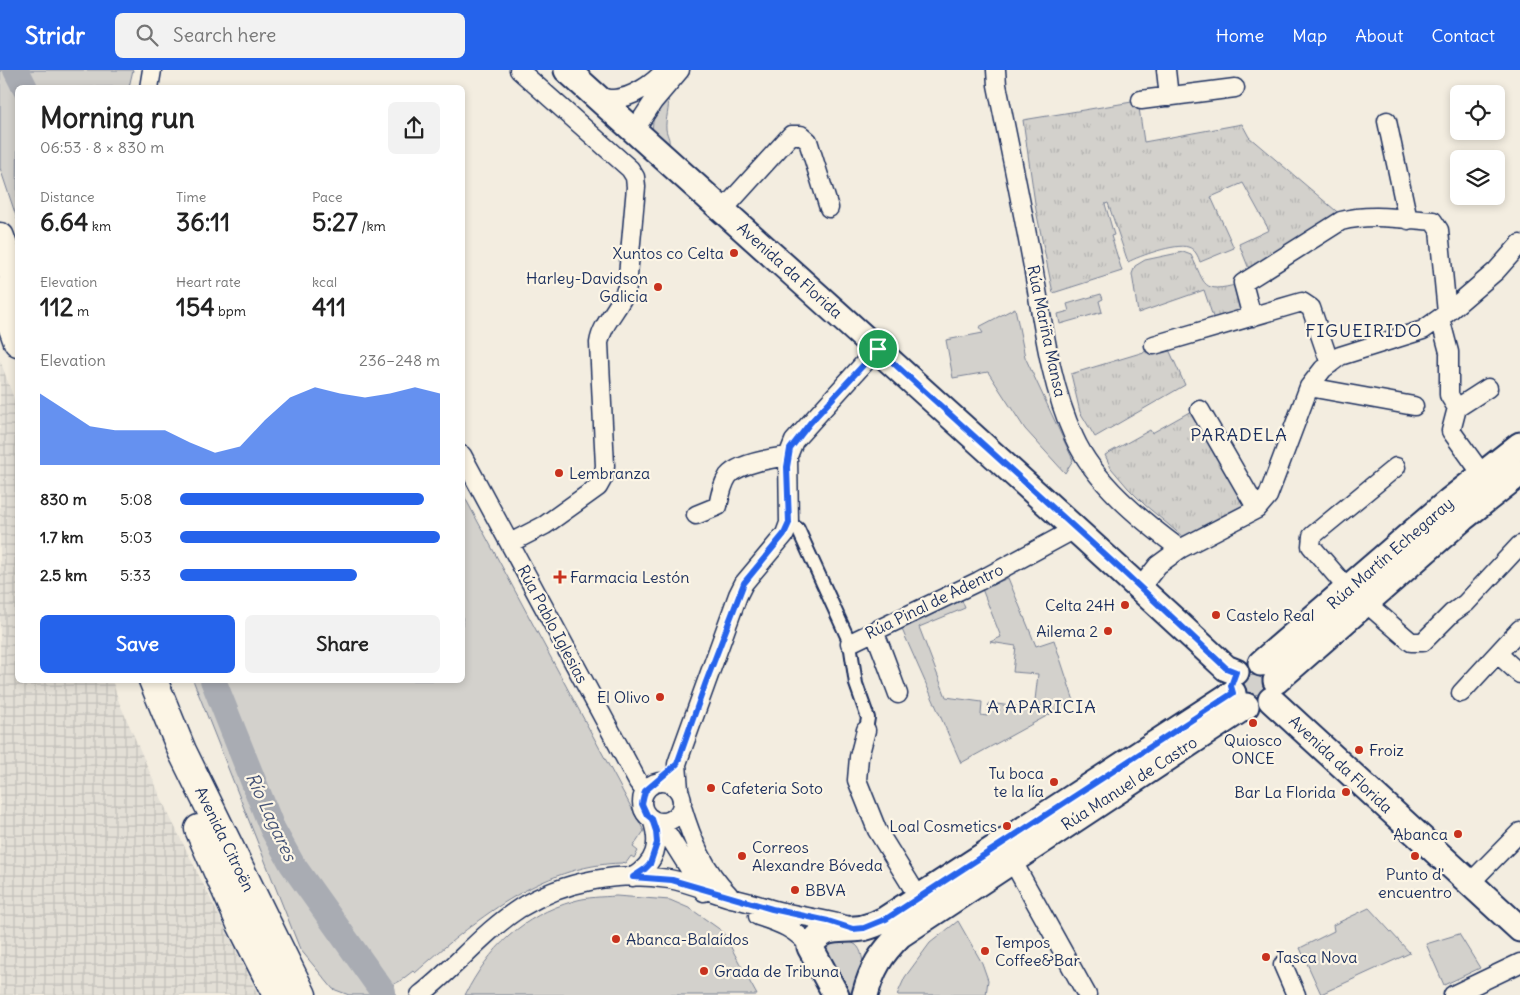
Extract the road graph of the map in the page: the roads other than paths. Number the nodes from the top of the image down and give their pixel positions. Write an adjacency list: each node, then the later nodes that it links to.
1 (152, 70): 8 (street)
2 (519, 70): 44 (street)
3 (567, 70): 10 (main road, Avenida da Florida)
4 (680, 70): 13 (street)
5 (996, 70): 46 (street, Rúa Mariña Mansa)
6 (1166, 70): 11 (street)
7 (662, 74): 10 (street); 13 (street)
8 (150, 85)
9 (1236, 88): 11 (street)
10 (597, 97): 15 (main road, Avenida da Florida)
11 (1169, 97): 12 (street)
12 (1141, 100)
13 (653, 102): 15 (street)
14 (1387, 121): 18 (street)
15 (634, 132): 17 (main road, Avenida da Florida)
16 (829, 208): 17 (street, Avenida da Florida)
17 (723, 210): 27 (main road, Avenida da Florida)
18 (1408, 220): 23 (street); 24 (street)
19 (0, 237): 21 (main road)
20 (1520, 244): 23 (street)
21 (15, 280)
22 (0, 292): 25 (main road)
23 (1444, 316): 28 (street); 32 (street)
24 (1252, 317): 26 (street); 28 (street)
25 (15, 334)
26 (1154, 346)
27 (878, 349): 35 (street); 43 (main road, Avenida da Florida)
28 (1330, 364): 29 (street)
29 (1309, 387): 31 (street); 40 (street)
30 (1488, 388): 32 (street)
31 (1414, 406)
32 (1457, 408): 39 (street)
33 (1200, 410): 40 (street)
34 (1520, 445): 39 (main road, Rúa Martín Echegaray)
35 (788, 456): 41 (street); 42 (street)
36 (465, 461): 44 (street, Rúa Pablo Iglesias)
37 (1396, 467): 48 (street)
38 (1520, 473): 48 (main road, Rúa Martín Echegaray)
39 (1482, 474): 48 (main road, Rúa Martín Echegaray)
40 (1257, 509): 46 (street)
41 (696, 515)
42 (789, 523): 51 (street); 61 (street)
43 (1075, 529): 47 (main road, Avenida da Florida); 50 (street, Rúa Pinal de Adentro)
44 (510, 544): 62 (street, Rúa Pablo Iglesias)
45 (1520, 545): 48 (street)
46 (1180, 549): 47 (street)
47 (1140, 588): 57 (main road, Avenida da Florida)
48 (1356, 596): 54 (main road, Rúa Martín Echegaray)
49 (1520, 629): 52 (street)
50 (874, 631): 51 (street, Rúa Pinal de Adentro); 59 (street)
51 (850, 643): 60 (street, Rúa Pinal de Adentro)
52 (1498, 654): 53 (street); 58 (street)
53 (1520, 674)
54 (1270, 681): 57 (main road); 57 (main road); 68 (main road, Avenida da Florida)
55 (136, 683): 78 (main road, Avenida Citroën)
56 (155, 683): 79 (main road, Avenida Citroën)
57 (1238, 690): 66 (main road, Rúa Manuel de Castro); 71 (main road, Rúa Manuel de Castro)
58 (1461, 693)
59 (898, 694)
60 (866, 730): 71 (street, Rúa Pinal de Adentro)
61 (677, 764): 62 (street); 63 (street)
62 (649, 787): 63 (street); 64 (street)
63 (680, 798): 64 (street); 70 (street)
64 (656, 821): 67 (street); 69 (street)
65 (1520, 832): 68 (street)
66 (1012, 860): 77 (main road, Rúa Manuel de Castro); 82 (street)
67 (633, 877): 69 (street); 80 (street)
68 (1470, 883): 73 (main road, Avenida da Florida)
69 (701, 888): 70 (street); 74 (street)
70 (731, 898): 72 (street)
71 (918, 898): 72 (main road, Rúa Manuel de Castro)
72 (853, 929): 74 (main road); 77 (main road, Rúa Manuel de Castro)
73 (1520, 930)
74 (810, 947): 81 (main road)
75 (1520, 963): 84 (street)
76 (1283, 965): 83 (street)
77 (866, 989)
78 (277, 995)
79 (302, 995)
80 (420, 995)
81 (836, 995)
82 (1087, 995)
83 (1296, 995)
84 (1453, 995)

